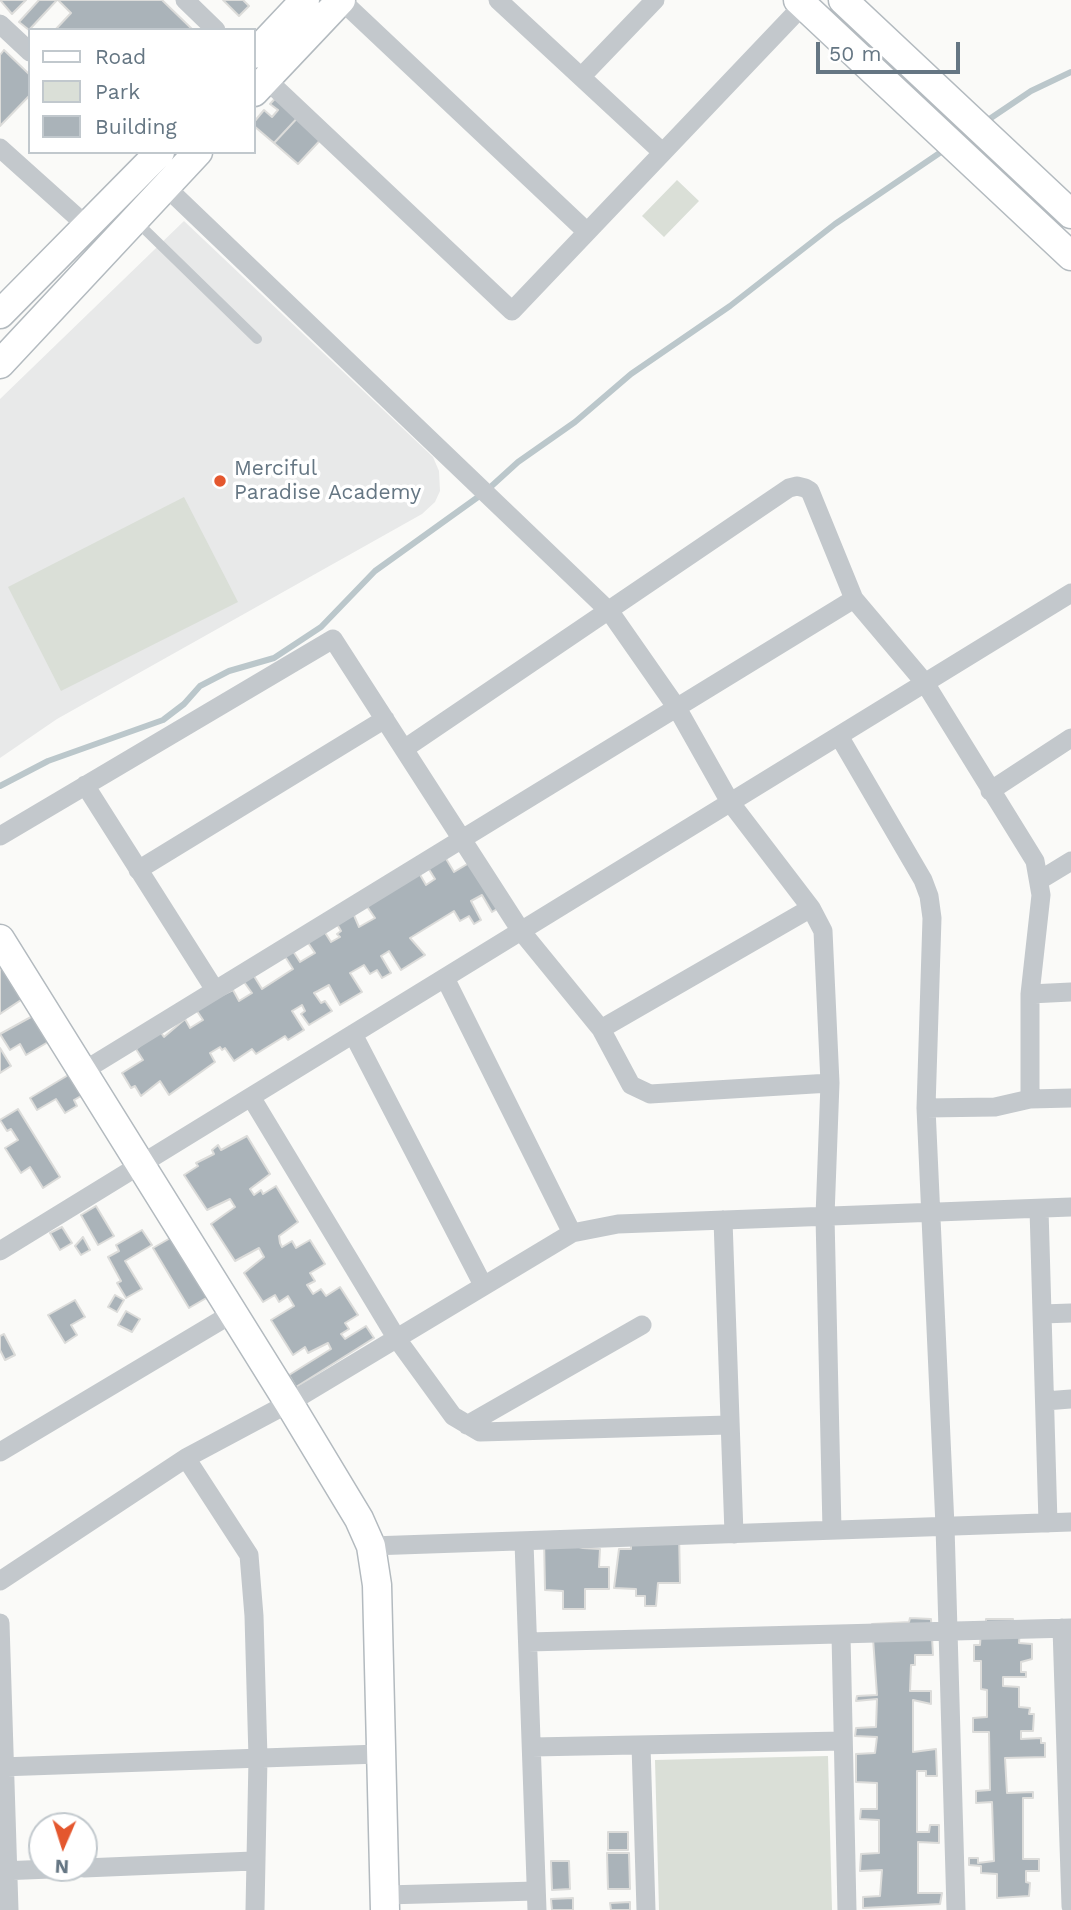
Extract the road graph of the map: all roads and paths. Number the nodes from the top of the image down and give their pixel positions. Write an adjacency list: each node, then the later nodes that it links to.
1 (185, 0): 9 (street)
2 (305, 0): 11 (street)
3 (341, 0): 13 (street); 22 (street)
4 (655, 0): 12 (street)
5 (843, 0): 19 (street)
6 (505, 2): 12 (street)
7 (803, 2): 15 (street); 23 (street)
8 (0, 24): 10 (street)
9 (214, 28)
10 (28, 50)
11 (256, 52)
12 (582, 76): 15 (street)
13 (260, 86): 22 (street)
14 (0, 148): 21 (street)
15 (662, 152): 22 (street)
16 (196, 154): 18 (street)
17 (149, 156): 21 (street)
18 (166, 187): 20 (street); 29 (street)
19 (1071, 214)
20 (135, 220): 25 (lane); 26 (street)
21 (88, 227): 24 (street)
22 (586, 231)
23 (1071, 256)
24 (0, 314)
25 (257, 339)
26 (5, 350)
27 (1071, 593): 30 (street)
28 (854, 598): 29 (street); 30 (street); 31 (street)
29 (610, 612): 31 (street); 35 (street)
30 (925, 683): 33 (street); 37 (street)
31 (677, 708): 38 (street); 40 (street)
32 (384, 719): 35 (street); 36 (street); 42 (street)
33 (839, 736): 38 (street); 58 (street)
34 (1071, 738): 37 (street)
35 (404, 749): 40 (street)
36 (85, 785): 39 (street); 42 (street)
37 (990, 791): 43 (street)
38 (730, 802): 44 (street); 45 (street)
39 (0, 836)
40 (463, 840): 45 (street); 48 (street)
41 (1071, 861): 43 (street)
42 (138, 870): 48 (street)
43 (1040, 880): 50 (street)
44 (811, 908): 51 (street); 54 (street)
45 (521, 931): 47 (street); 51 (street)
46 (0, 939): 53 (street)
47 (445, 978): 52 (street); 65 (street)
48 (215, 990): 53 (street)
49 (1071, 992): 50 (street)
50 (1030, 994): 57 (street)
51 (601, 1029): 54 (street)
52 (353, 1034): 55 (street); 67 (street)
53 (85, 1070): 59 (street)
54 (830, 1083): 63 (street)
55 (251, 1097): 59 (street); 72 (street)
56 (1071, 1098): 57 (street)
57 (1030, 1099): 58 (street)
58 (926, 1108): 62 (street)
59 (142, 1164): 66 (street); 68 (street)
60 (1071, 1207): 61 (street)
61 (1039, 1209): 62 (street); 70 (street)
62 (931, 1212): 63 (street); 82 (street)
63 (825, 1216): 64 (street); 83 (street)
64 (723, 1220): 65 (street); 77 (street)
65 (572, 1233): 67 (street)
66 (0, 1251)
67 (483, 1285): 72 (street)
68 (233, 1313): 75 (street); 78 (street)
69 (1071, 1313): 70 (street)
70 (1042, 1314): 74 (street)
71 (642, 1325): 76 (street)
72 (397, 1339): 75 (street); 76 (street)
73 (1071, 1399): 74 (street)
74 (1045, 1401): 81 (street)
75 (289, 1403): 79 (street); 86 (street)
76 (467, 1424): 77 (street)
77 (728, 1425): 84 (street)
78 (0, 1452)
79 (187, 1458): 87 (street); 98 (street)
80 (1071, 1522): 81 (street)
81 (1048, 1523): 82 (street)
82 (945, 1526): 83 (street); 90 (street)
83 (832, 1530): 84 (street)
84 (734, 1534): 85 (street)
85 (524, 1542): 86 (street); 92 (street)
86 (371, 1546): 97 (street)
87 (0, 1581)
88 (0, 1623): 99 (street)
89 (1066, 1628): 90 (street); 93 (street)
90 (949, 1631): 91 (street); 111 (street)
91 (841, 1635): 92 (street); 94 (street)
92 (528, 1642): 96 (street)
93 (1067, 1709): 106 (street)
94 (843, 1741): 95 (street); 110 (street)
95 (641, 1745): 96 (street); 109 (street)
96 (532, 1747): 104 (street)
97 (379, 1754): 98 (street); 105 (street)
98 (258, 1758): 99 (street); 100 (street)
99 (2, 1767): 103 (street)
100 (253, 1861): 101 (street); 108 (street)
101 (98, 1867)
102 (28, 1870): 103 (street)
103 (4, 1871): 107 (street)
104 (537, 1900): 105 (street)
105 (385, 1902)
106 (1071, 1906)
107 (9, 1910)
108 (255, 1910)
109 (646, 1910)
110 (847, 1910)
111 (956, 1910)

